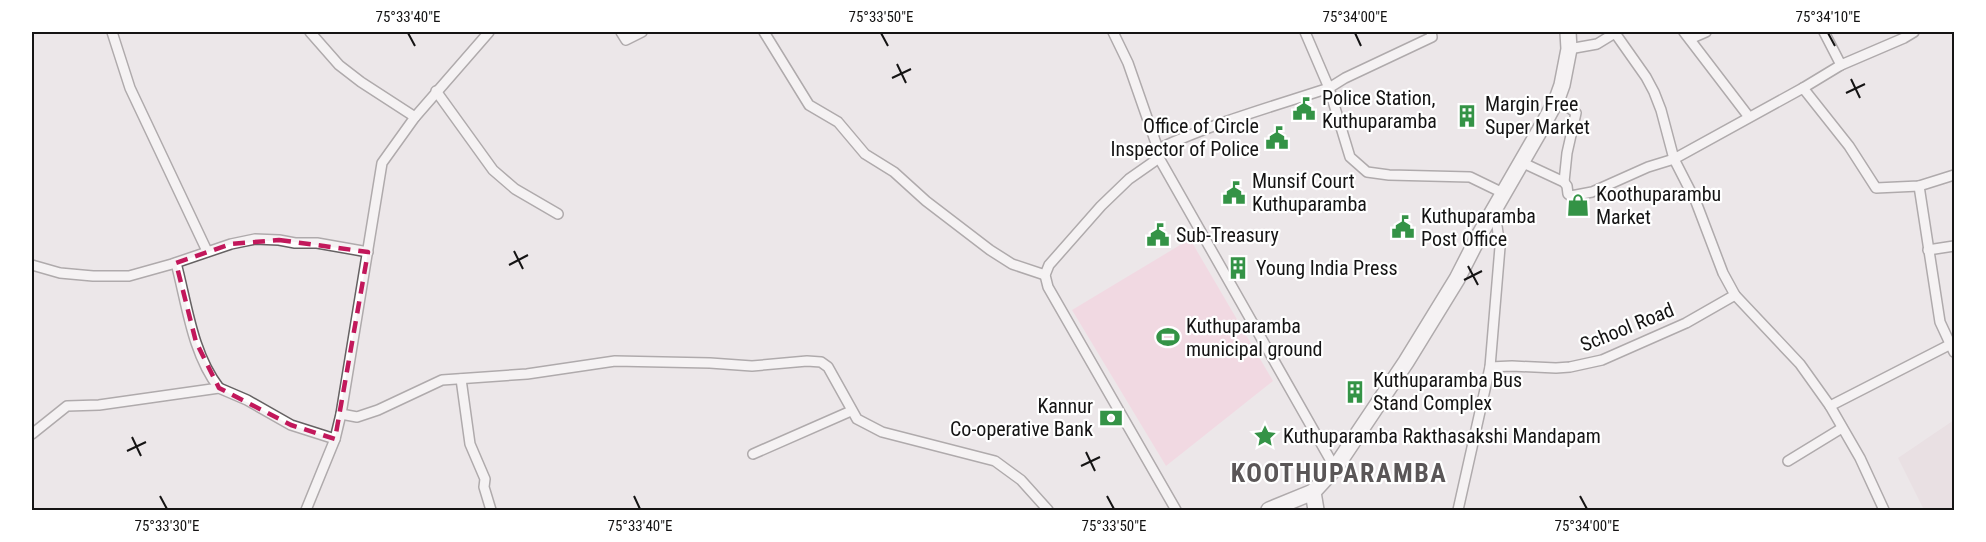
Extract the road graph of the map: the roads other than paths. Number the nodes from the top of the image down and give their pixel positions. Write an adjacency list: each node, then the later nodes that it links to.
1 (112, 32): 35 (street)
2 (310, 32): 22 (street)
3 (489, 32): 20 (street)
4 (621, 32): 5 (street)
5 (642, 32)
6 (764, 32): 39 (street)
7 (1113, 32): 24 (street)
8 (1305, 32): 19 (street)
9 (1431, 32): 19 (street)
10 (1568, 32): 16 (main road)
11 (1616, 32): 16 (street); 25 (street)
12 (1706, 32): 15 (street)
13 (1824, 32): 17 (street)
14 (1914, 32): 17 (street)
15 (1687, 35): 23 (street)
16 (1569, 49): 21 (main road)
17 (1841, 65): 18 (street)
18 (1803, 87): 23 (street); 29 (street)
19 (1329, 88): 24 (street); 30 (street)
20 (436, 91): 22 (street); 32 (street)
21 (1557, 99): 26 (main road); 28 (street)
22 (415, 117): 36 (street)
23 (1749, 117): 25 (street)
24 (1159, 154): 39 (street); 53 (street)
25 (1674, 159): 28 (street); 40 (street)
26 (1521, 162): 28 (street); 30 (main road)
27 (1954, 175): 29 (street)
28 (1564, 182)
29 (1919, 186): 34 (street)
30 (1503, 194): 31 (main road)
31 (1494, 210): 42 (street); 53 (main road)
32 (558, 214)
33 (1954, 246): 34 (street)
34 (1928, 250): 41 (street)
35 (207, 252): 36 (street); 37 (street)
36 (368, 252): 47 (street)
37 (176, 263): 38 (street); 44 (street)
38 (32, 265)
39 (1045, 275): 58 (street)
40 (1734, 294): 42 (street, School Road); 45 (street)
41 (1953, 346): 45 (street)
42 (1490, 368): 61 (street)
43 (461, 380): 46 (street); 47 (street); 56 (street)
44 (219, 388): 49 (street); 50 (street)
45 (1830, 406): 48 (street)
46 (851, 411): 51 (street); 57 (street)
47 (341, 414): 50 (street)
48 (1842, 428): 52 (street); 62 (street)
49 (32, 434)
50 (335, 440): 55 (street)
51 (753, 454)
52 (1788, 461)
53 (1335, 468): 54 (main road)
54 (1313, 492): 59 (main road); 60 (main road)
55 (306, 510)
56 (491, 510)
57 (1048, 510)
58 (1176, 510)
59 (1269, 510)
60 (1316, 510)
61 (1458, 510)
62 (1884, 510)

